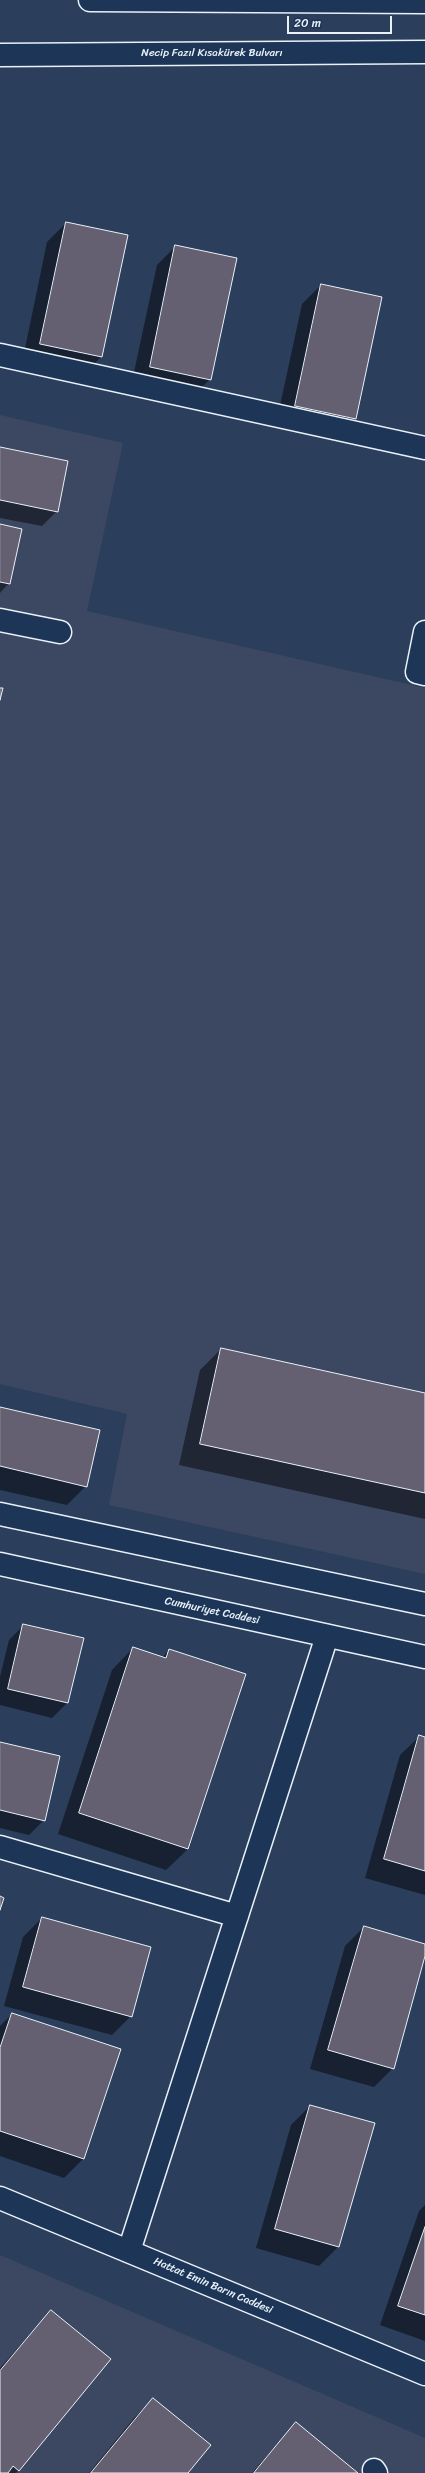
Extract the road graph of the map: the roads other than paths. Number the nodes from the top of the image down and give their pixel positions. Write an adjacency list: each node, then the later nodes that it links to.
1 (90, 0): 2 (main road)
2 (245, 1): 3 (main road)
3 (425, 2)
4 (425, 52): 5 (main road, Necip Fazıl Kısakürek Bulvarı)
5 (0, 54)
6 (0, 355): 7 (main road)
7 (425, 448)
8 (0, 620): 9 (main road)
9 (60, 632)
10 (425, 632): 11 (main road)
11 (425, 674)
12 (0, 1514): 14 (main road)
13 (0, 1564): 15 (main road, Cumhuriyet Caddesi)
14 (425, 1604)
15 (327, 1636): 16 (main road, Cumhuriyet Caddesi); 18 (main road)
16 (425, 1657)
17 (0, 1847): 18 (main road)
18 (237, 1916): 20 (main road)
19 (0, 2198): 20 (main road, Hattat Emin Barın Caddesi)
20 (129, 2251): 21 (main road, Hattat Emin Barın Caddesi)
21 (425, 2374)

